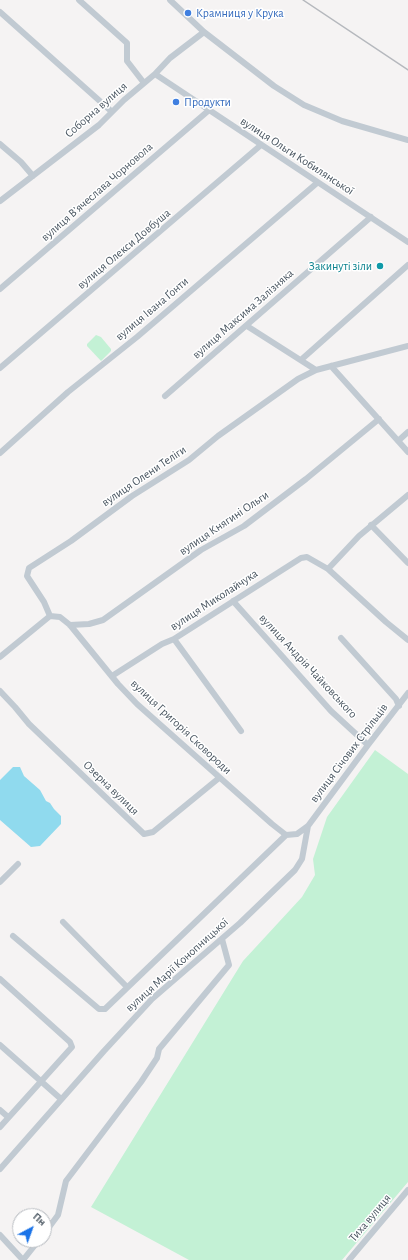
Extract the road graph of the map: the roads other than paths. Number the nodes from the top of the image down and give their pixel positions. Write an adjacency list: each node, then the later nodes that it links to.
1 (79, 0): 6 (street)
2 (170, 0): 4 (street)
3 (0, 12): 7 (street)
4 (204, 32): 5 (street, Соборна вулиця); 9 (street)
5 (155, 74): 6 (street, Соборна вулиця); 8 (street, вулиця Ольги Кобилянської)
6 (144, 83): 7 (street, Соборна вулиця)
7 (111, 111): 12 (street, Соборна вулиця)
8 (208, 111): 11 (street, вулиця Ольги Кобилянської); 18 (street, вулиця Вʼячеслава Чорновола)
9 (408, 140)
10 (0, 144): 12 (street)
11 (261, 146): 13 (street, вулиця Ольги Кобилянської); 23 (street, вулиця Олекси Довбуша)
12 (33, 176): 14 (street, Соборна вулиця)
13 (317, 183): 15 (street, вулиця Ольги Кобилянської); 29 (street, вулиця Івана Ґонти)
14 (0, 201)
15 (371, 217): 16 (street, вулиця Ольги Кобилянської); 19 (street, вулиця Максима Залізняка)
16 (408, 242)
17 (408, 265): 21 (street)
18 (0, 289)
19 (247, 326): 21 (street); 25 (street, вулиця Максима Залізняка)
20 (408, 346): 22 (street, вулиця Олени Теліги)
21 (302, 359): 24 (street)
22 (331, 366): 24 (street, вулиця Олени Теліги); 26 (street)
23 (0, 368)
24 (316, 370): 36 (street, вулиця Олени Теліги)
25 (165, 396)
26 (379, 419): 28 (street); 37 (street, вулиця Княгині Ольги)
27 (408, 432): 28 (street)
28 (398, 441): 30 (street)
29 (1, 448)
30 (408, 452)
31 (408, 494): 32 (street)
32 (371, 525): 33 (street); 34 (street)
33 (408, 563)
34 (328, 569): 35 (street, вулиця Миколайчука); 40 (street, вулиця Миколайчука)
35 (233, 601): 39 (street, вулиця Миколайчука); 47 (street, вулиця Андрія Чайковського)
36 (49, 616): 37 (street, вулиця Григорія Сковороди); 41 (street)
37 (70, 625): 42 (street, вулиця Григорія Сковороди)
38 (341, 638): 45 (street)
39 (174, 639): 42 (street, вулиця Миколайчука); 46 (street)
40 (408, 640)
41 (0, 657)
42 (112, 676): 48 (street, вулиця Григорія Сковороди)
43 (0, 691): 48 (street, Озерна вулиця)
44 (408, 693): 45 (street, вулиця Січових Стрільців)
45 (399, 706): 47 (street, вулиця Січових Стрільців)
46 (241, 731)
47 (368, 744): 49 (street, вулиця Січових Стрільців)
48 (218, 779): 50 (street, вулиця Григорія Сковороди)
49 (308, 826): 50 (street); 55 (street, вулиця Марії Конопницької)
50 (286, 835): 57 (street)
51 (18, 864): 52 (street)
52 (0, 882)
53 (63, 922): 57 (street)
54 (13, 936): 57 (street)
55 (222, 939): 60 (street, вулиця Марії Конопницької); 66 (street)
56 (0, 979): 59 (street)
57 (127, 987)
58 (0, 1045): 59 (street)
59 (40, 1082): 60 (street); 62 (street)
60 (61, 1099): 64 (street, вулиця Марії Конопницької)
61 (0, 1110): 62 (street)
62 (8, 1117): 63 (street)
63 (0, 1127)
64 (0, 1169)
65 (408, 1190): 70 (street, Тиха вулиця)
66 (52, 1224)
67 (0, 1235): 69 (street)
68 (33, 1248): 69 (street)
69 (23, 1260)
70 (349, 1260)

